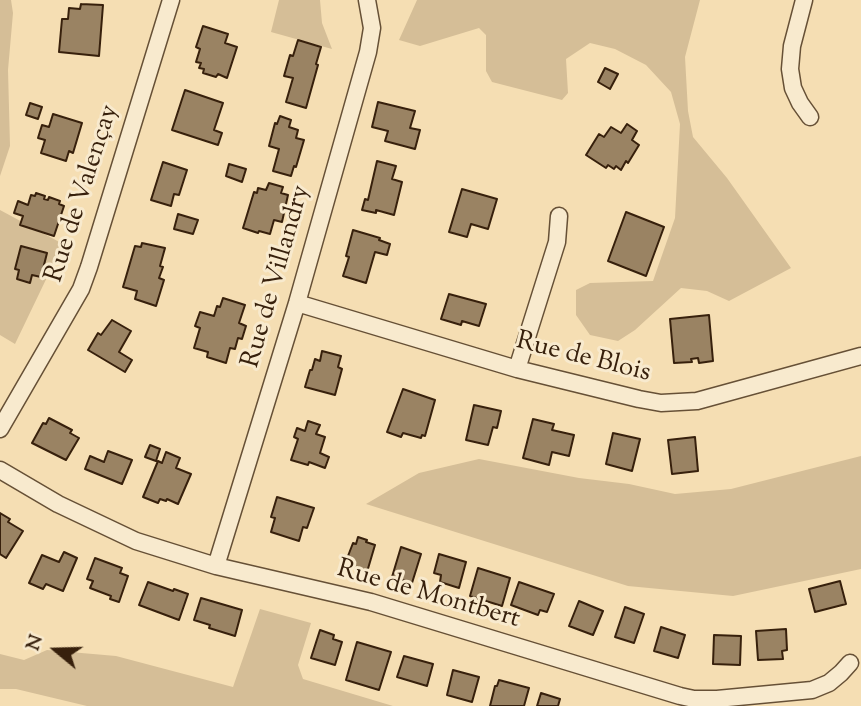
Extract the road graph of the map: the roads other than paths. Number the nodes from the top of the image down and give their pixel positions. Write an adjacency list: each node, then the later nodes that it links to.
1 (171, 0): 9 (street, Rue de Valençay)
2 (368, 0): 6 (street, Rue de Villandry)
3 (804, 0): 4 (street)
4 (810, 117)
5 (559, 216): 8 (street)
6 (297, 303): 8 (street, Rue de Blois); 11 (street, Rue de Villandry)
7 (861, 356): 8 (street, Rue de Blois)
8 (517, 369)
9 (0, 429)
10 (0, 470): 11 (street, Rue de Montbert)
11 (216, 566): 12 (street, Rue de Montbert)
12 (850, 663)

